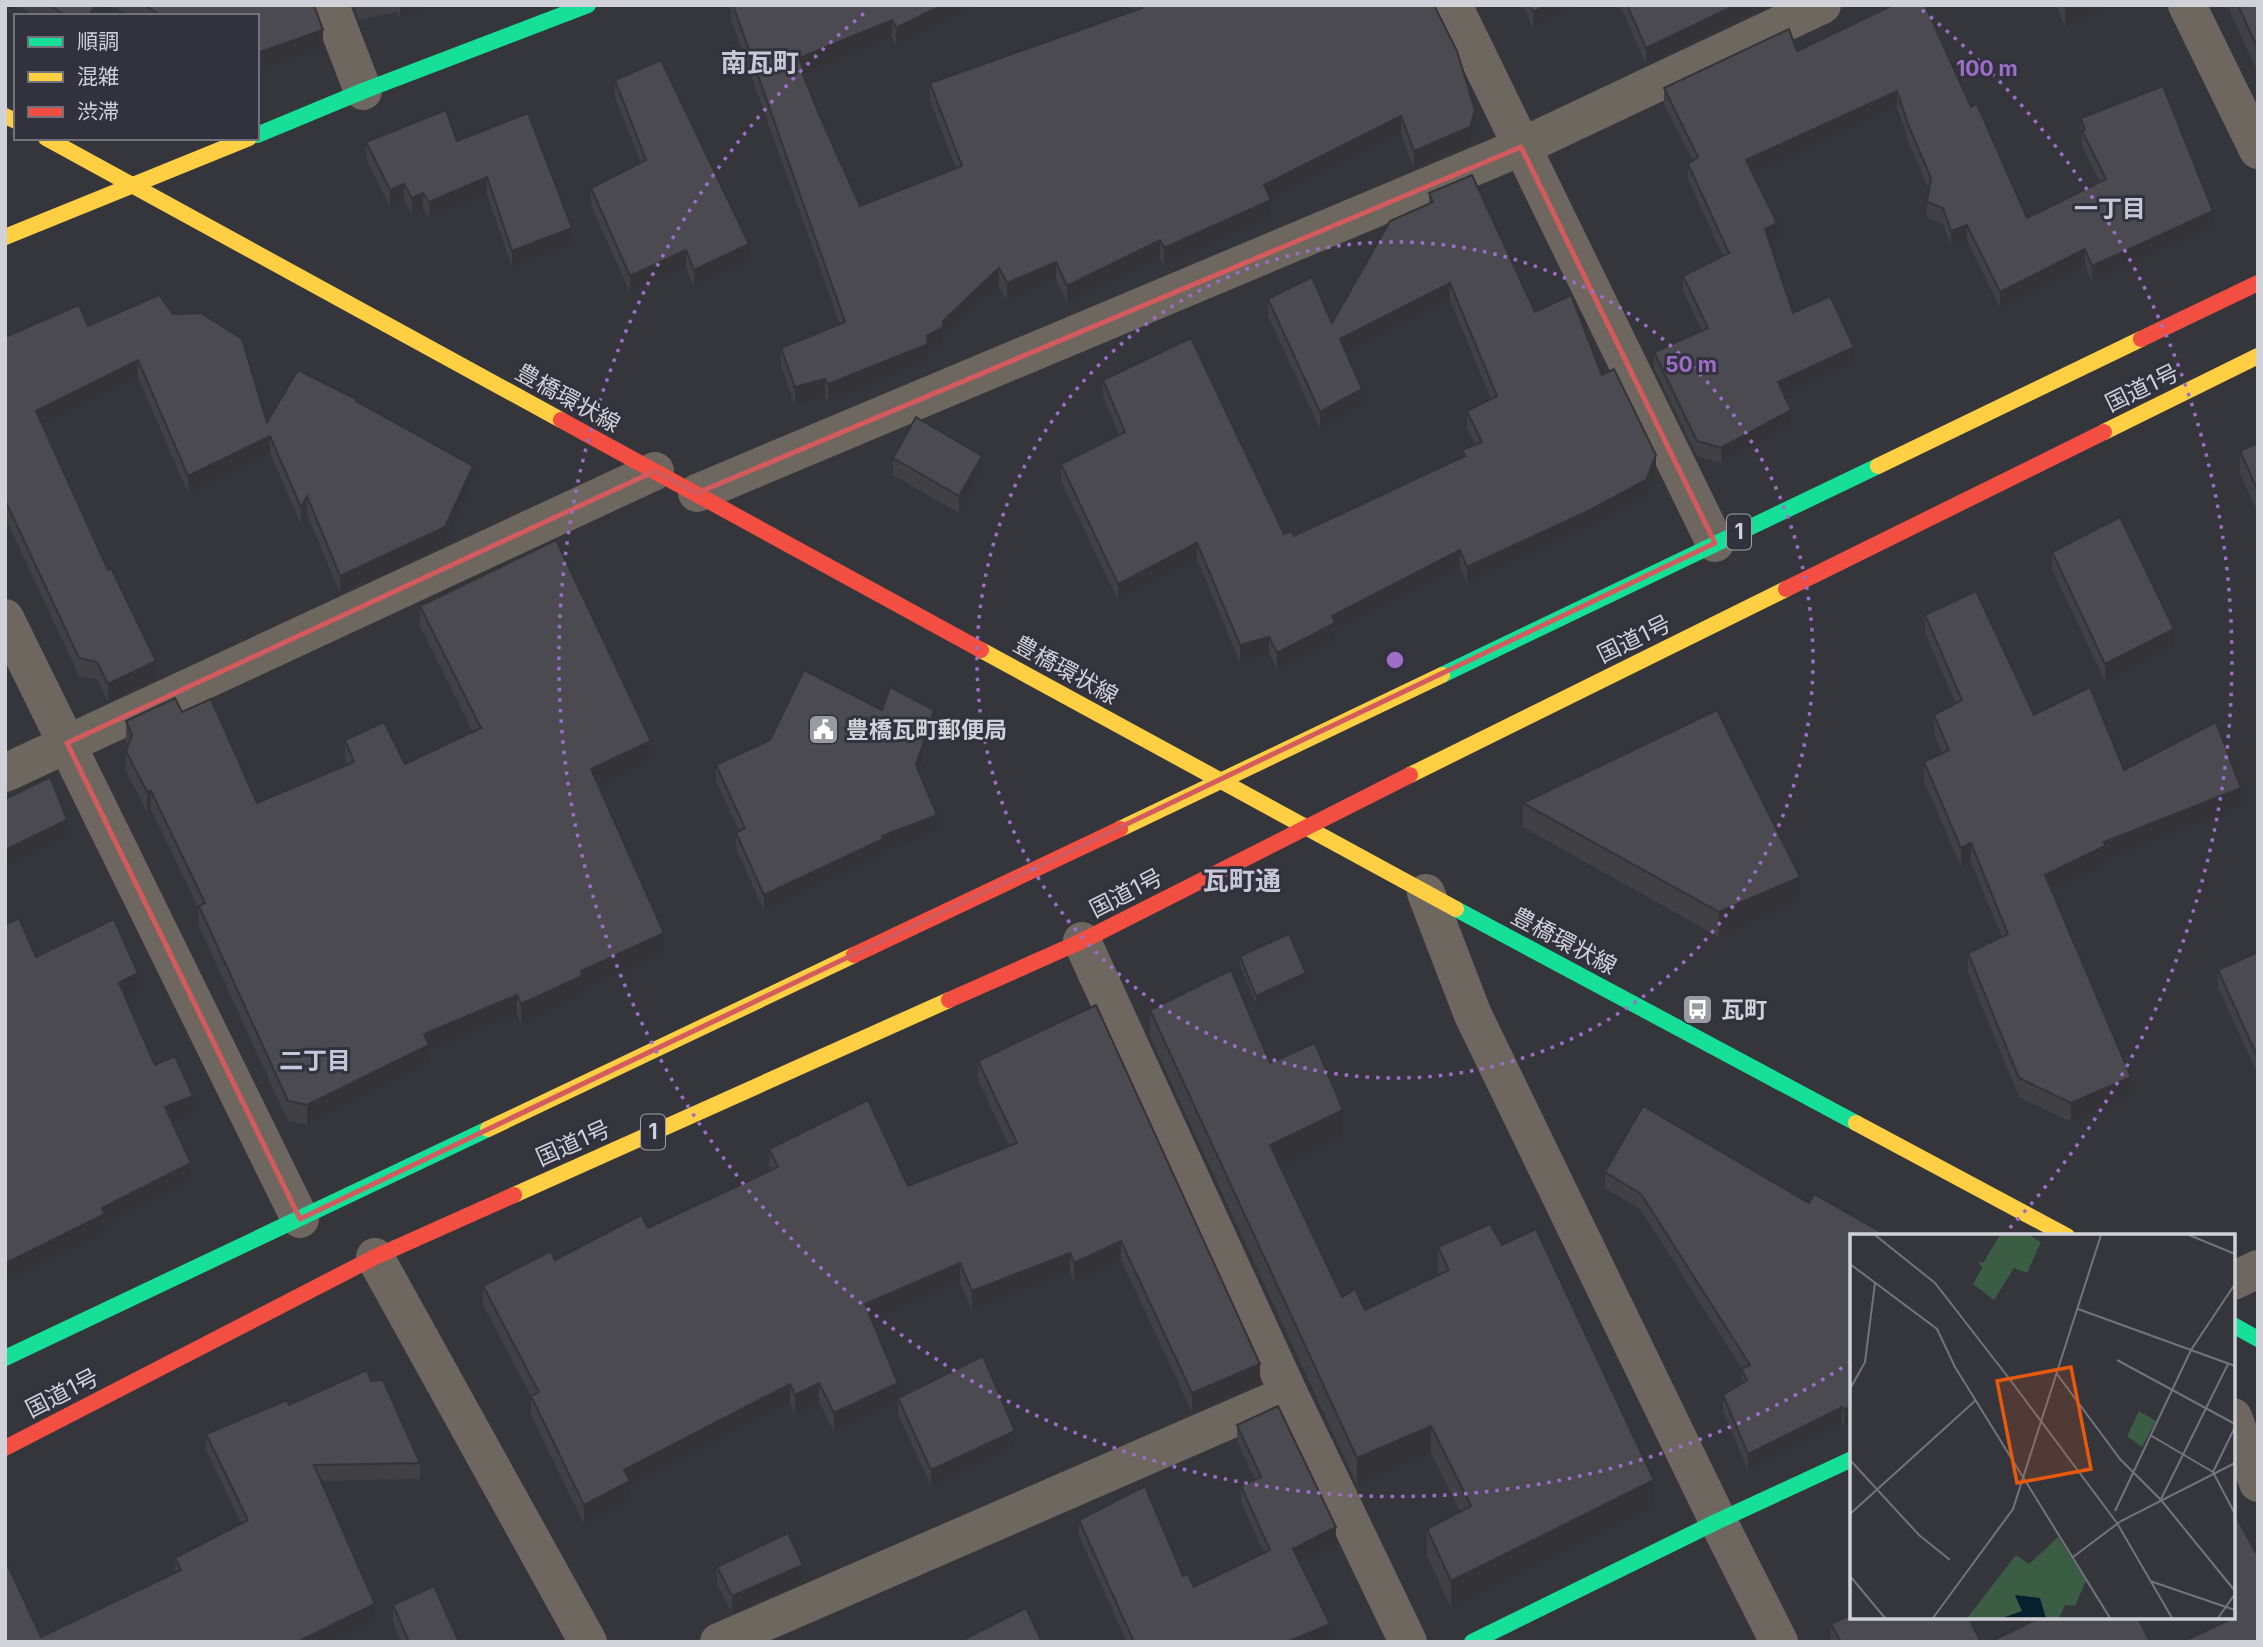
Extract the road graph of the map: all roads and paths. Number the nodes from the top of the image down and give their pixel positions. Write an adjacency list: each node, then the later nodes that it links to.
1 (330, 5): 6 (street)
2 (588, 5): 6 (main road)
3 (1453, 5): 10 (street)
4 (1822, 5): 10 (street)
5 (2187, 5): 11 (street)
6 (363, 91): 7 (main road)
7 (259, 134)
8 (50, 140): 12 (main road, 豊橋環状線)
9 (245, 140): 12 (main road)
10 (1521, 147): 17 (street); 18 (street)
11 (2258, 150)
12 (134, 187): 13 (main road); 16 (main road, 豊橋環状線)
13 (5, 237)
14 (2258, 283): 18 (main road, 国道1号 / 1)
15 (2258, 356): 23 (main road, 国道1号 / 1)
16 (655, 471): 17 (main road, 豊橋環状線); 20 (street)
17 (697, 493): 22 (main road, 豊橋環状線)
18 (1715, 543): 22 (main road, 国道1号 / 1)
19 (5, 618): 20 (street)
20 (67, 743): 21 (street); 26 (street)
21 (5, 773)
22 (1221, 781): 23 (main road, 豊橋環状線); 26 (main road, 国道1号 / 1)
23 (1305, 827): 24 (main road, 豊橋環状線); 25 (main road, 国道1号 / 1)
24 (1426, 893): 27 (main road, 豊橋環状線); 39 (street)
25 (1082, 941): 28 (main road, 国道1号 / 1); 34 (street)
26 (300, 1219): 33 (main road, 国道1号 / 1)
27 (2063, 1234)
28 (375, 1256): 36 (main road, 国道1号 / 1); 40 (street)
29 (2258, 1269): 30 (street)
30 (2235, 1280)
31 (2235, 1326): 32 (main road)
32 (2258, 1339)
33 (5, 1358)
34 (1289, 1394): 41 (street); 42 (street)
35 (2235, 1422): 38 (street)
36 (5, 1448)
37 (1850, 1460): 39 (main road)
38 (2258, 1483)
39 (1718, 1521): 43 (main road); 44 (street)
40 (588, 1642)
41 (719, 1642)
42 (1408, 1642)
43 (1472, 1642)
44 (1779, 1642)

